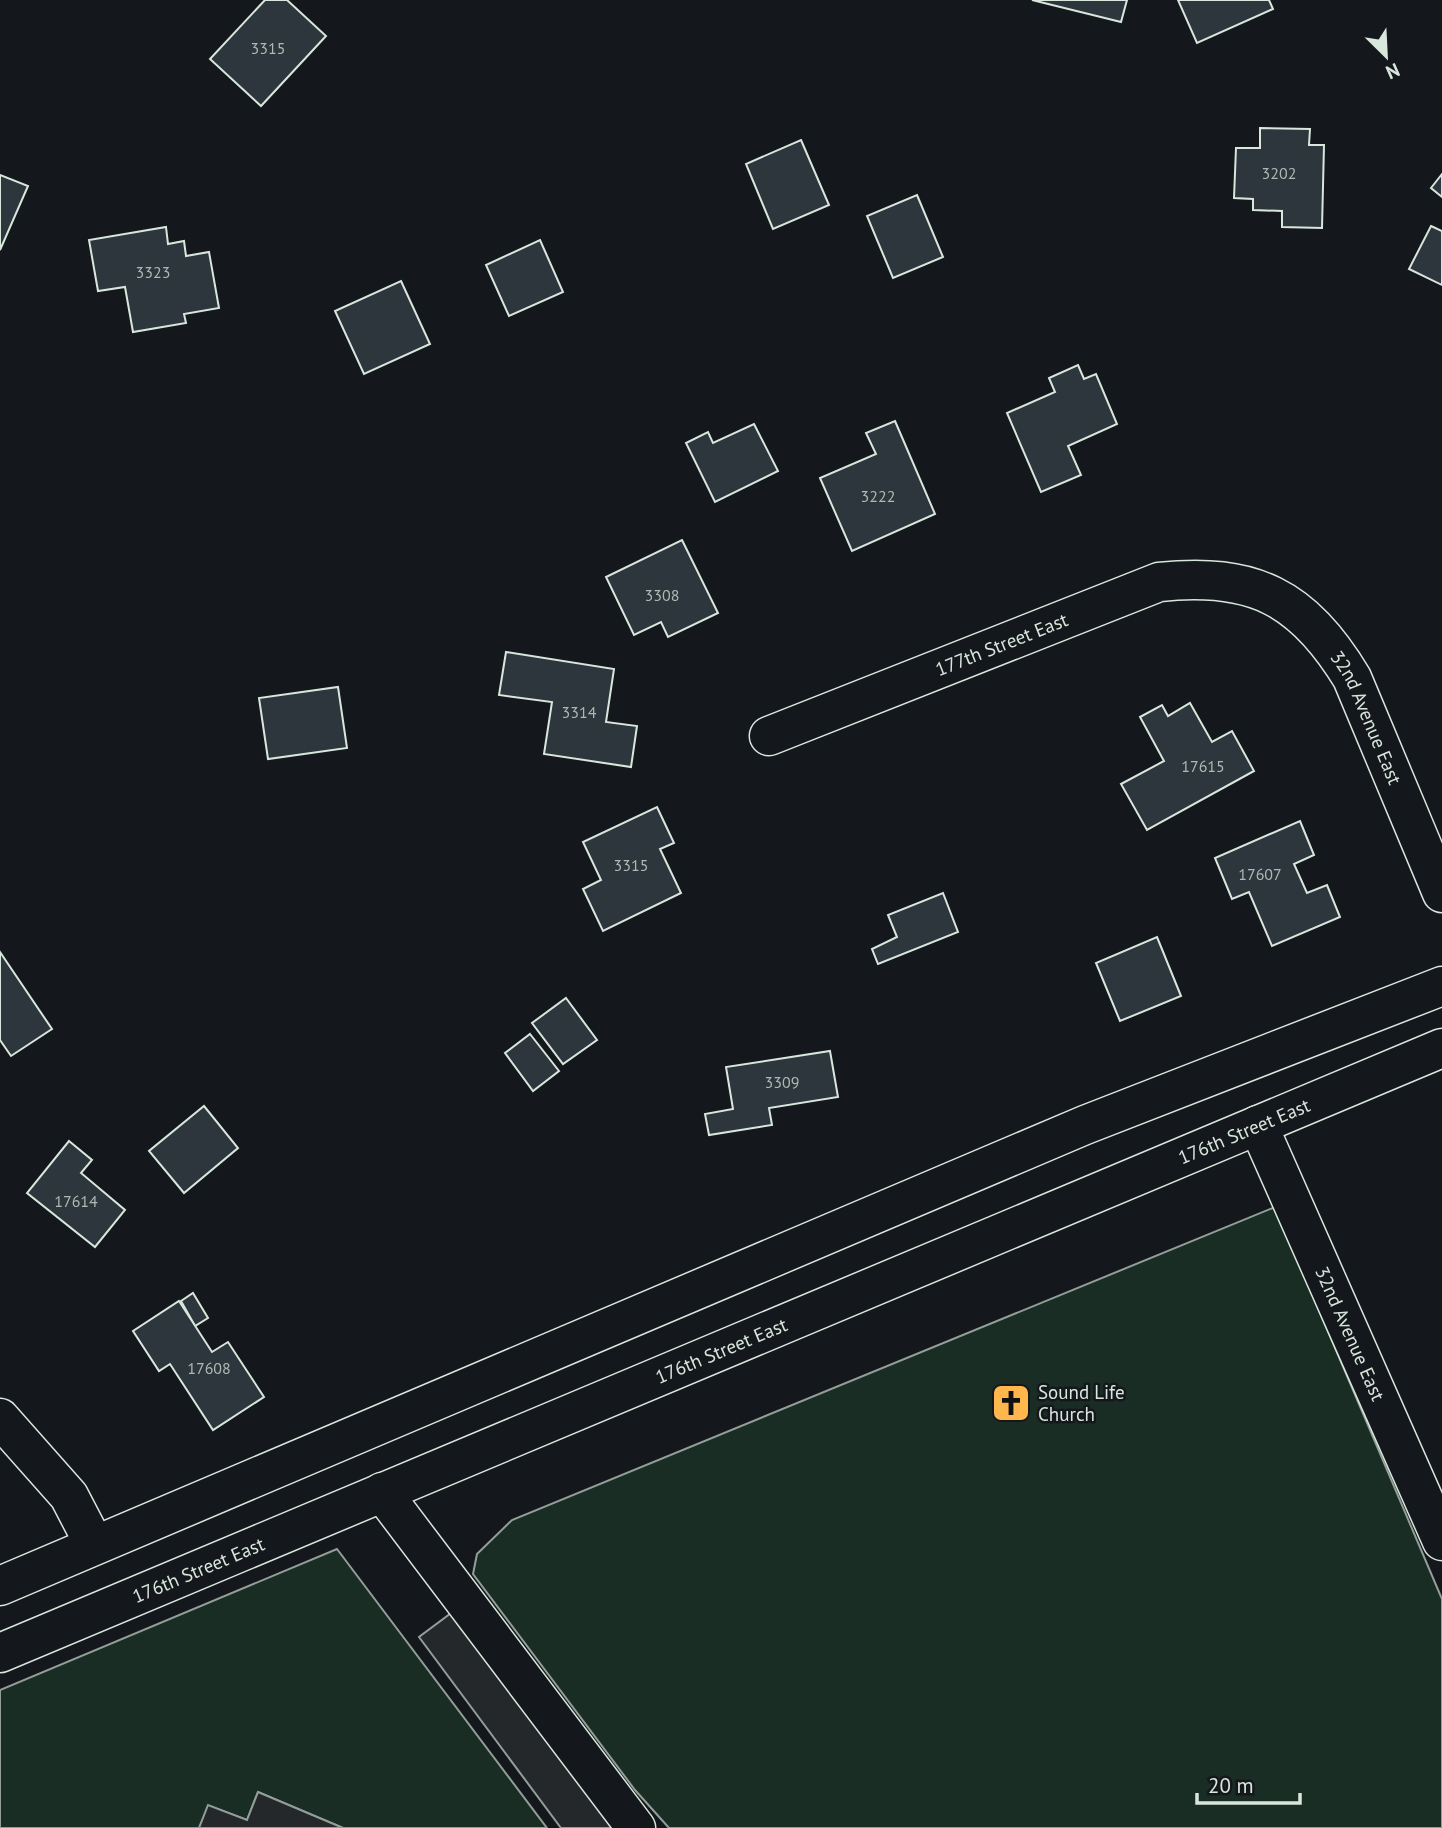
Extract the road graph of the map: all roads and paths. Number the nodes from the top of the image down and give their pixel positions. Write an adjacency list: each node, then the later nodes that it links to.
1 (1241, 584): 2 (main road, 177th Street East); 3 (main road, 32nd Avenue East)
2 (769, 736)
3 (1442, 893)
4 (1442, 986): 10 (main road)
5 (1442, 1048): 6 (main road, 176th Street East)
6 (1258, 1125): 8 (main road, 176th Street East); 9 (main road, 32nd Avenue East)
7 (0, 1418): 10 (main road)
8 (382, 1492): 12 (main road, 176th Street East); 13 (main road)
9 (1442, 1541)
10 (94, 1544): 11 (main road)
11 (0, 1586)
12 (0, 1653)
13 (636, 1828)

